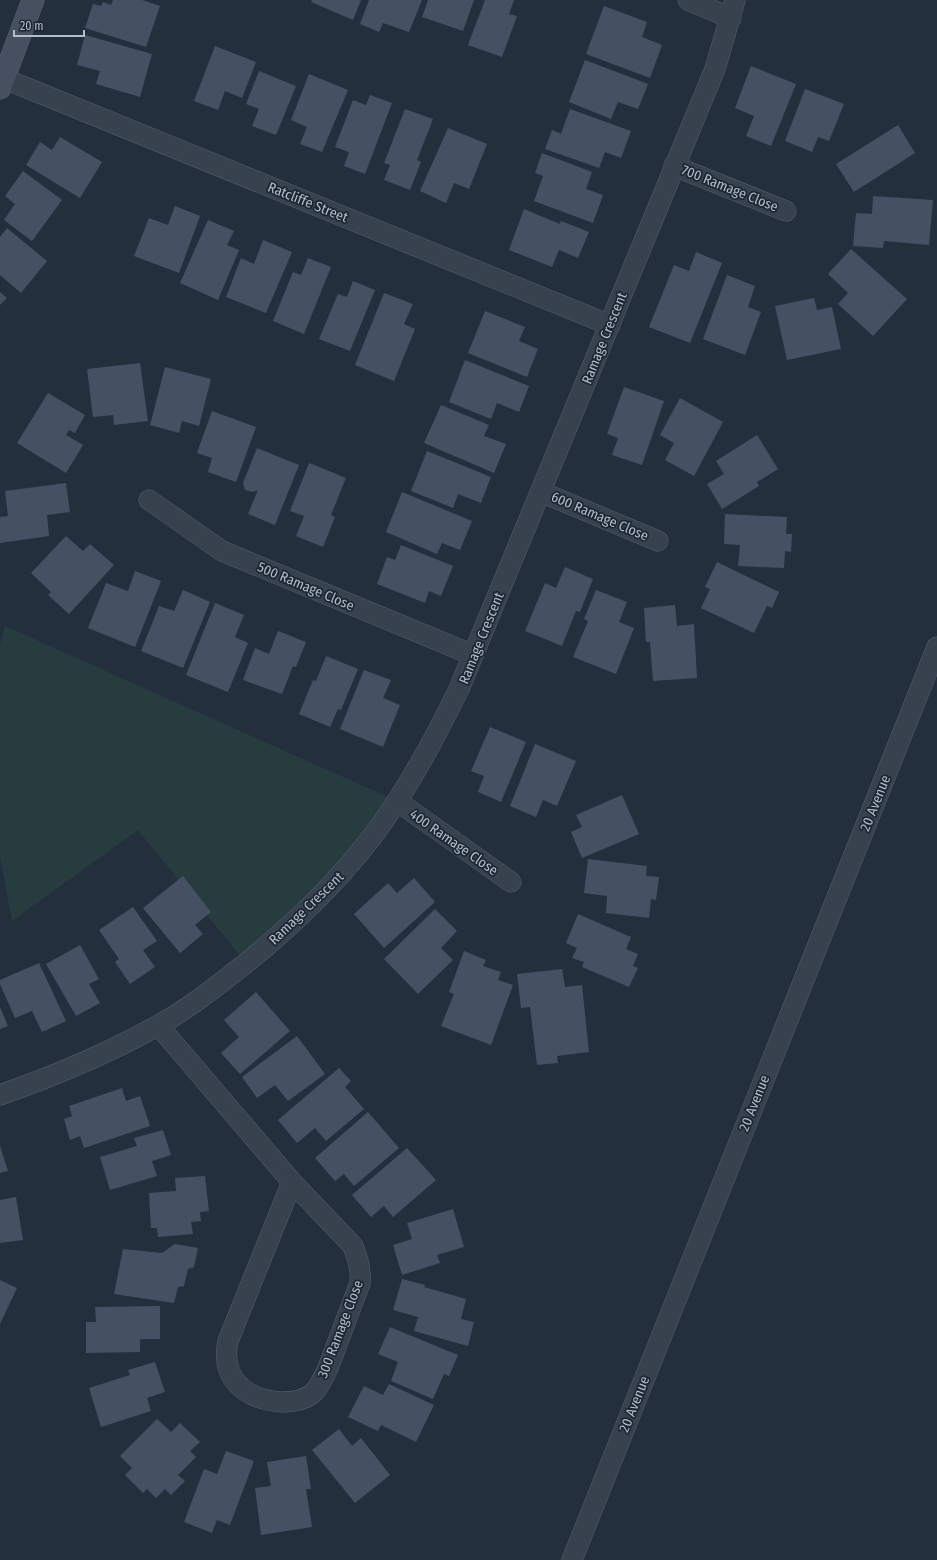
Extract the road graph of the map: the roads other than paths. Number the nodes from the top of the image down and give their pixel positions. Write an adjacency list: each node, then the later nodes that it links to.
1 (33, 0): 4 (street)
2 (688, 0): 3 (street)
3 (733, 9): 5 (street, Ramage Crescent)
4 (2, 84): 7 (street, Ratcliffe Street)
5 (674, 166): 6 (street, 700 Ramage Close); 7 (street, Ramage Crescent)
6 (786, 211)
7 (610, 325): 8 (street, Ramage Crescent)
8 (542, 492): 10 (street, 600 Ramage Close); 12 (street, Ramage Crescent)
9 (149, 500): 12 (street, 500 Ramage Close)
10 (658, 541)
11 (937, 647): 18 (street, 20 Avenue)
12 (473, 655): 13 (street, Ramage Crescent)
13 (397, 802): 14 (street, 400 Ramage Close); 15 (street, Ramage Crescent)
14 (511, 882)
15 (158, 1026): 16 (street, Ramage Crescent); 17 (street, 300 Ramage Close)
16 (0, 1095)
17 (292, 1182): 17 (street, 300 Ramage Close)
18 (572, 1560)

